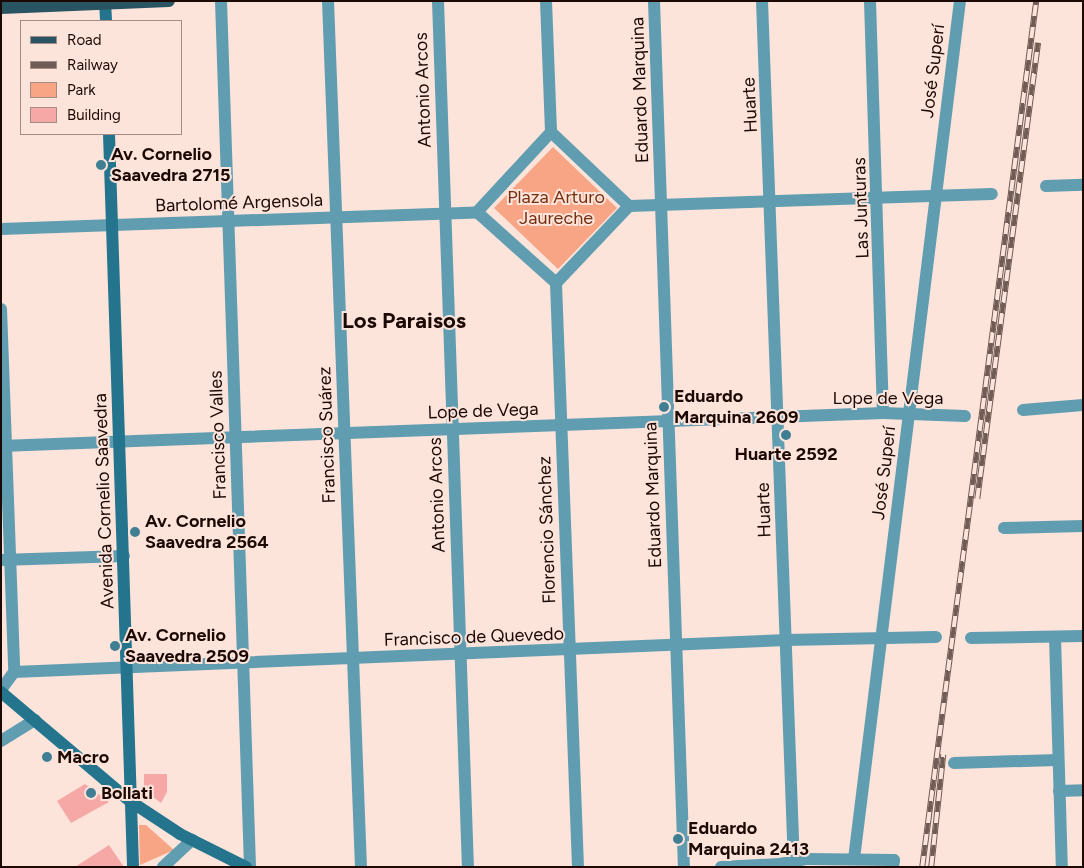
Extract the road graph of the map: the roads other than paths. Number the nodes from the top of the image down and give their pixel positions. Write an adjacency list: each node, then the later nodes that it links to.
1 (169, 1): 10 (main road)
2 (220, 1): 26 (street, Francisco Valles)
3 (328, 1): 25 (street, Francisco Suárez)
4 (438, 1): 24 (street, Antonio Arcos)
5 (546, 1): 13 (street)
6 (654, 1): 21 (street, Eduardo Marquina)
7 (762, 1): 20 (street, Huarte)
8 (870, 1): 19 (street, Las Junturas)
9 (960, 1): 18 (street, José Superí)
10 (105, 3): 11 (main road); 12 (main road)
11 (1, 8)
12 (106, 20)
13 (552, 132): 22 (street); 23 (street)
14 (110, 135): 27 (main road, Avenida Cornelio Saavedra)
15 (1083, 185): 16 (street)
16 (1046, 186)
17 (992, 194): 18 (street)
18 (935, 195): 19 (street); 34 (street, José Superí)
19 (879, 196): 20 (street); 33 (street, Las Junturas)
20 (772, 200): 21 (street); 35 (street, Huarte)
21 (663, 205): 22 (street); 37 (street, Eduardo Marquina)
22 (629, 206): 29 (street)
23 (477, 212): 24 (street, Bartolomé Argensola); 29 (street)
24 (445, 214): 25 (street, Bartolomé Argensola); 39 (street, Antonio Arcos)
25 (338, 217): 26 (street, Bartolomé Argensola); 40 (street, Francisco Suárez)
26 (228, 220): 27 (street, Bartolomé Argensola); 41 (street, Francisco Valles)
27 (113, 224): 28 (street, Bartolomé Argensola); 42 (main road, Avenida Cornelio Saavedra)
28 (1, 229)
29 (556, 283): 38 (street, Florencio Sánchez)
30 (1, 308): 43 (street)
31 (1083, 405): 32 (street)
32 (1023, 410)
33 (883, 413): 34 (street, Lope de Vega); 35 (street, Lope de Vega)
34 (909, 413): 36 (street, Lope de Vega); 48 (street, José Superí)
35 (778, 416): 37 (street, Lope de Vega); 53 (street, Huarte)
36 (965, 416)
37 (668, 420): 38 (street, Lope de Vega); 54 (street, Eduardo Marquina)
38 (561, 426): 39 (street, Lope de Vega); 55 (street, Florencio Sánchez)
39 (452, 429): 40 (street, Lope de Vega); 56 (street, Antonio Arcos)
40 (344, 435): 41 (street, Lope de Vega); 57 (street, Francisco Suárez)
41 (236, 438): 42 (street, Lope de Vega); 58 (street, Francisco Valles)
42 (120, 442): 43 (street, Lope de Vega); 46 (main road, Avenida Cornelio Saavedra)
43 (4, 445): 47 (street)
44 (1083, 526): 45 (street)
45 (1004, 528)
46 (124, 556): 47 (street); 59 (main road, Avenida Cornelio Saavedra)
47 (6, 559): 60 (street)
48 (881, 636): 50 (street, Francisco de Quevedo); 53 (street, Francisco de Quevedo); 70 (street, José Superí)
49 (1083, 636): 51 (street)
50 (936, 637)
51 (1055, 637): 52 (street); 64 (street)
52 (970, 638)
53 (786, 640): 54 (street, Francisco de Quevedo); 72 (street, Huarte)
54 (677, 646): 55 (street, Francisco de Quevedo); 80 (street, Eduardo Marquina)
55 (569, 650): 56 (street, Francisco de Quevedo); 79 (street, Florencio Sánchez)
56 (460, 655): 57 (street, Francisco de Quevedo); 78 (street, Antonio Arcos)
57 (353, 660): 58 (street, Francisco de Quevedo); 77 (street, Francisco Suárez)
58 (243, 664): 59 (street, Francisco de Quevedo); 76 (street, Francisco Valles)
59 (126, 667): 60 (street, Francisco de Quevedo); 68 (main road, Avenida Cornelio Saavedra)
60 (14, 672): 61 (street)
61 (1, 691): 62 (main road)
62 (35, 720): 63 (street); 68 (main road)
63 (1, 741)
64 (1058, 760): 65 (street); 67 (street)
65 (954, 763)
66 (1083, 790): 67 (street)
67 (1059, 791): 82 (street)
68 (130, 802): 69 (main road); 73 (main road, Avenida Cornelio Saavedra)
69 (192, 840): 74 (street); 75 (main road)
70 (854, 859): 71 (street); 72 (street)
71 (893, 863)
72 (794, 864): 81 (street)
73 (133, 867)
74 (163, 867)
75 (246, 867)
76 (250, 867)
77 (361, 867)
78 (468, 867)
79 (578, 867)
80 (684, 867)
81 (721, 867)
82 (1062, 867)

